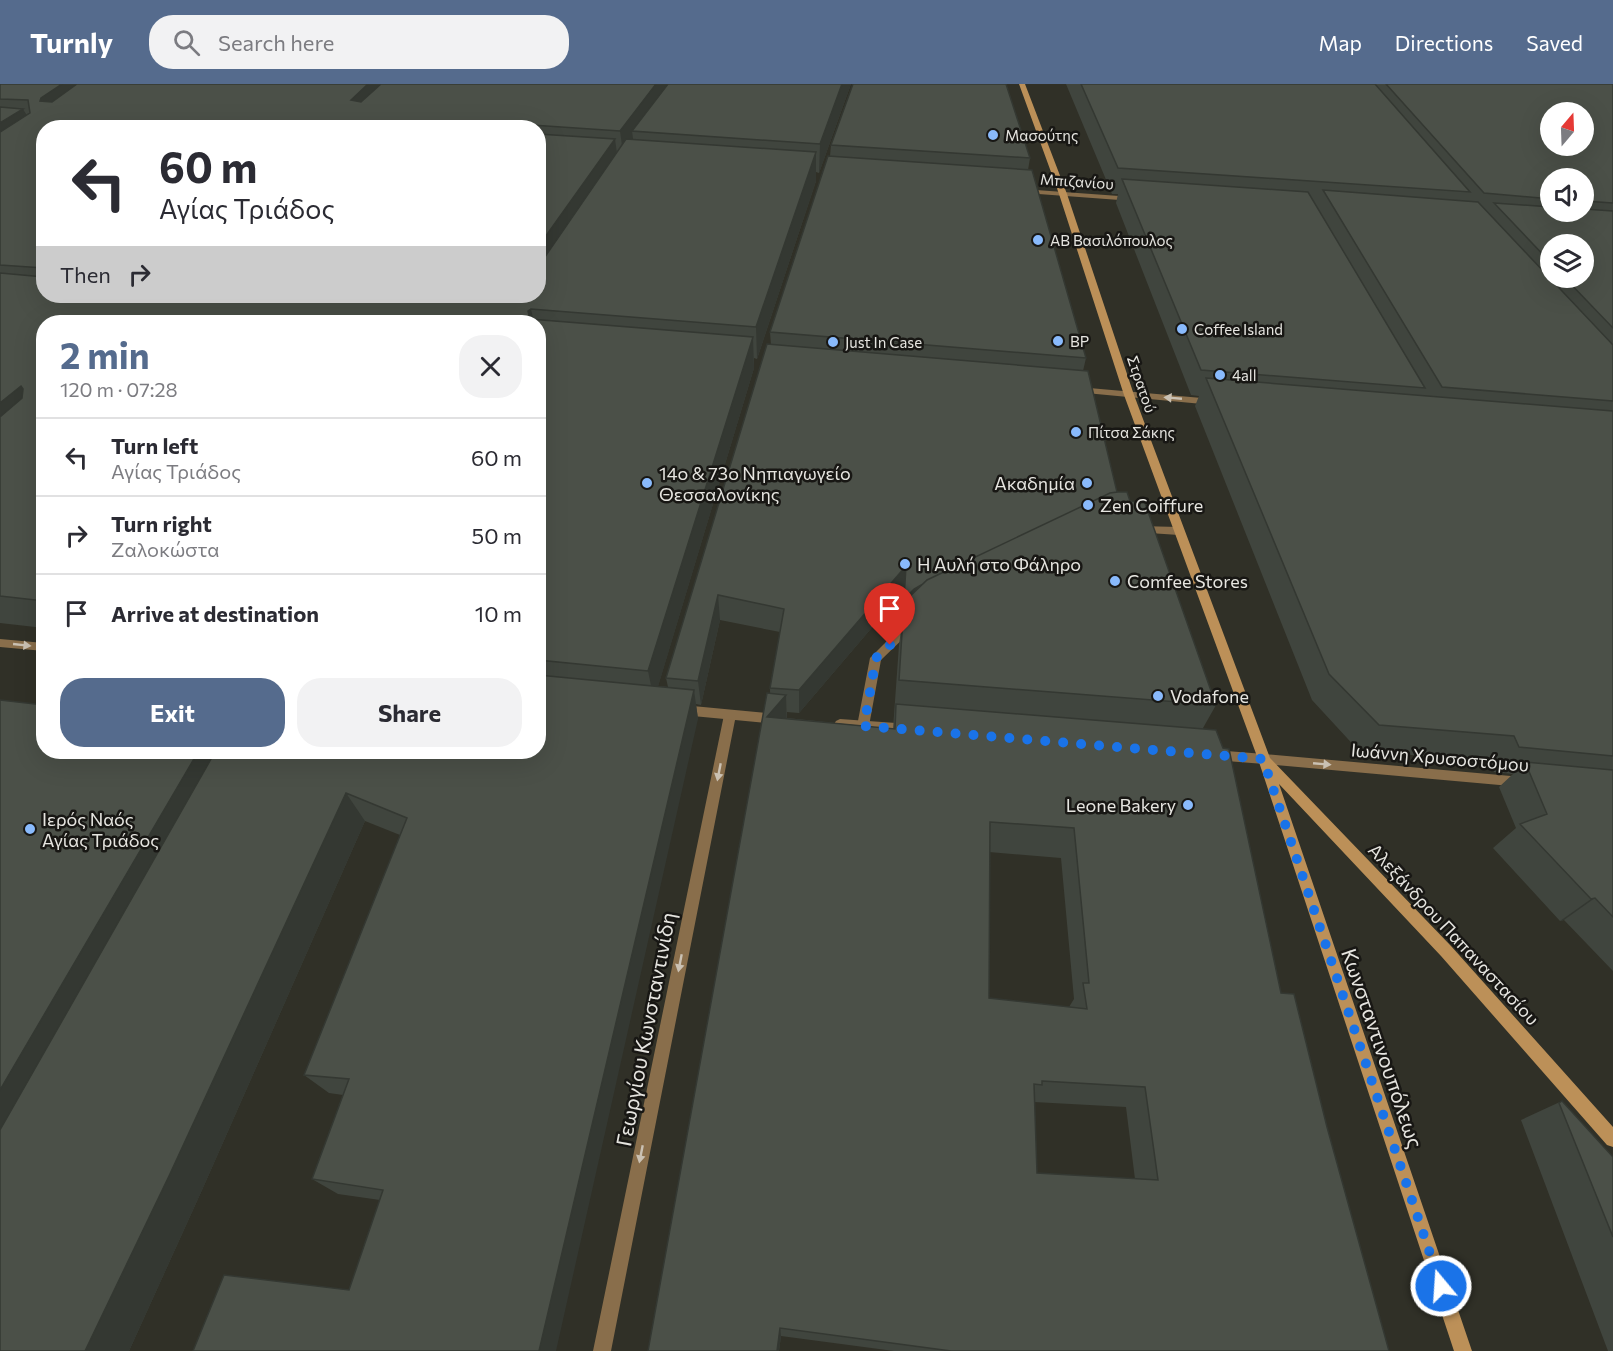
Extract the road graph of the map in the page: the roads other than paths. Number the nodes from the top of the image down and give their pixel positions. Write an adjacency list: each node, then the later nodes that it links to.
1 (1022, 84): 3 (main road, Στρατού)
2 (1017, 190): 3 (street, Μπιζανίου)
3 (1063, 194): 4 (street, Μπιζανίου); 6 (main road, Στρατού)
4 (1147, 200)
5 (1070, 390): 6 (street)
6 (1129, 395): 7 (street, one-way to 6); 9 (main road, Στρατού)
7 (1222, 402)
8 (1125, 530): 9 (street)
9 (1179, 531): 20 (main road, Στρατού)
10 (916, 618): 17 (street)
11 (0, 643): 12 (street, one-way to 12)
12 (36, 646)
13 (671, 709): 14 (street)
14 (730, 715): 15 (street); 23 (street, Γεωργίου Κωνσταντινίδη, one-way to 23)
15 (786, 719)
16 (830, 723): 17 (street)
17 (864, 726): 18 (street)
18 (922, 730)
19 (1205, 754): 20 (street, Ιωάννη Χρυσοστόμου)
20 (1263, 759): 21 (street, Ιωάννη Χρυσοστόμου, one-way to 21); 22 (main road, Αλεξάνδρου Παπαναστασίου); 24 (main road, Κωνσταντινουπόλεως)
21 (1534, 783)
22 (1613, 1139)
23 (602, 1351)
24 (1463, 1351)

